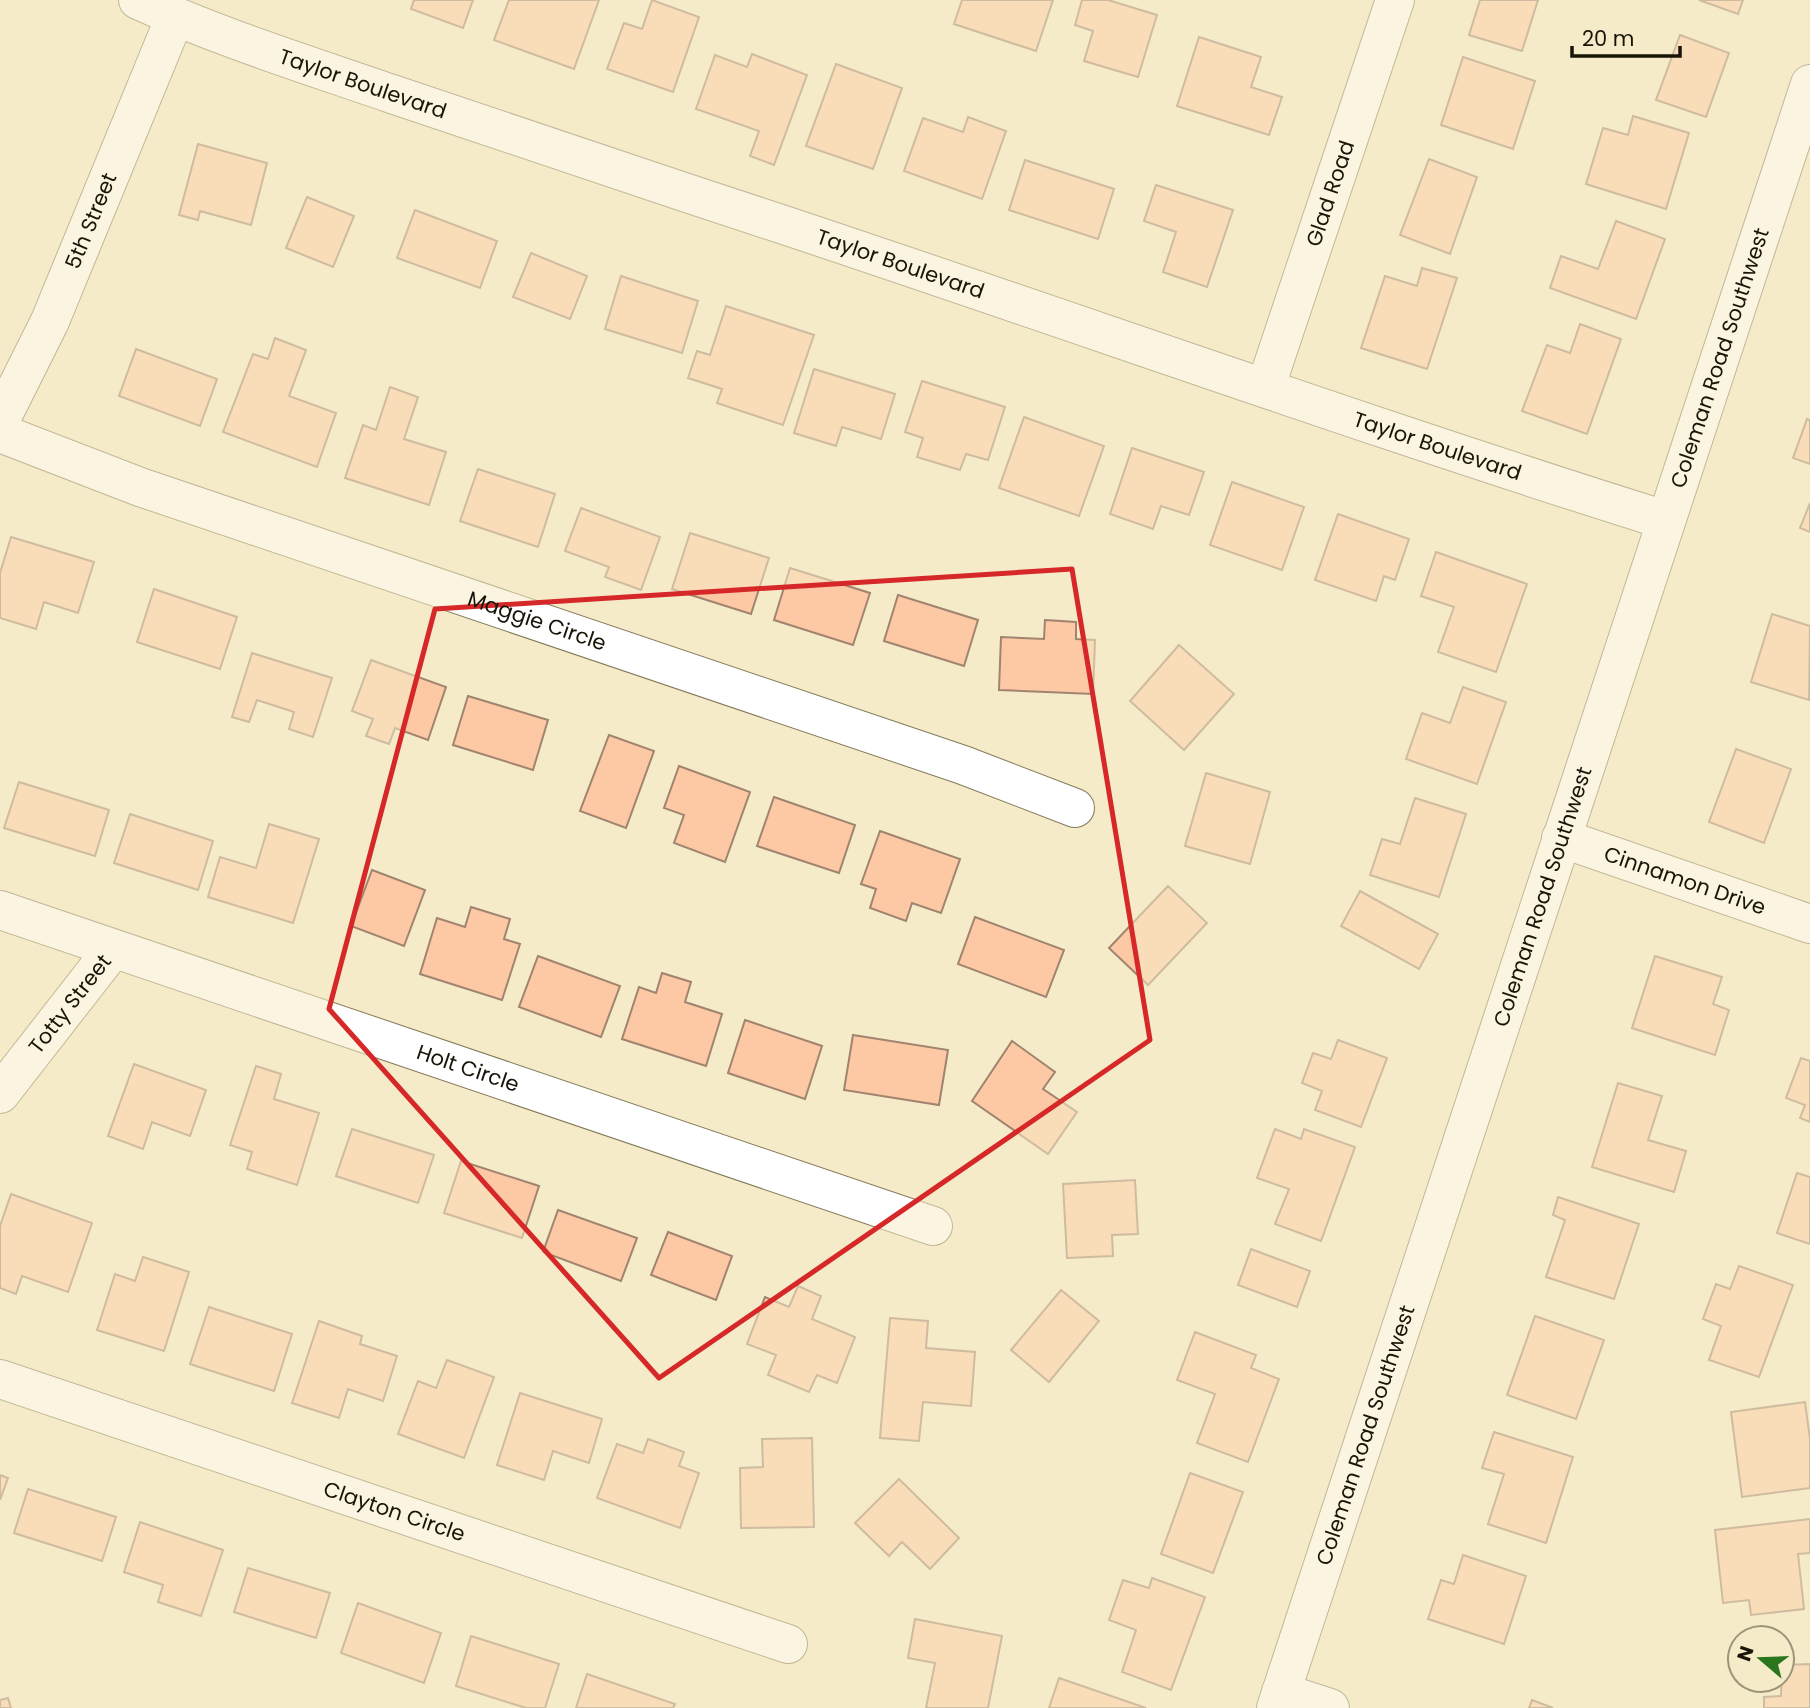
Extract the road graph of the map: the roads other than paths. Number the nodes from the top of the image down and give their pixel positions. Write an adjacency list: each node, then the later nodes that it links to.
1 (138, 0): 3 (street, Taylor Boulevard)
2 (1395, 0): 5 (street, Glad Road)
3 (175, 17): 5 (street, Taylor Boulevard); 6 (street, 5th Street)
4 (1810, 84): 8 (street, Coleman Road Southwest)
5 (1266, 386): 8 (street, Taylor Boulevard)
6 (0, 421)
7 (0, 433): 9 (street, Maggie Circle)
8 (1665, 520): 10 (street, Coleman Road Southwest)
9 (1075, 808)
10 (1561, 838): 12 (street, Cinnamon Drive); 18 (street, Coleman Road Southwest)
11 (0, 910): 13 (street, Holt Circle)
12 (1810, 924)
13 (113, 949): 14 (street, Totty Street); 15 (street, Holt Circle)
14 (0, 1094)
15 (933, 1226)
16 (0, 1379): 17 (street, Clayton Circle)
17 (788, 1644)
18 (1278, 1700): 19 (street)
19 (1330, 1708)

